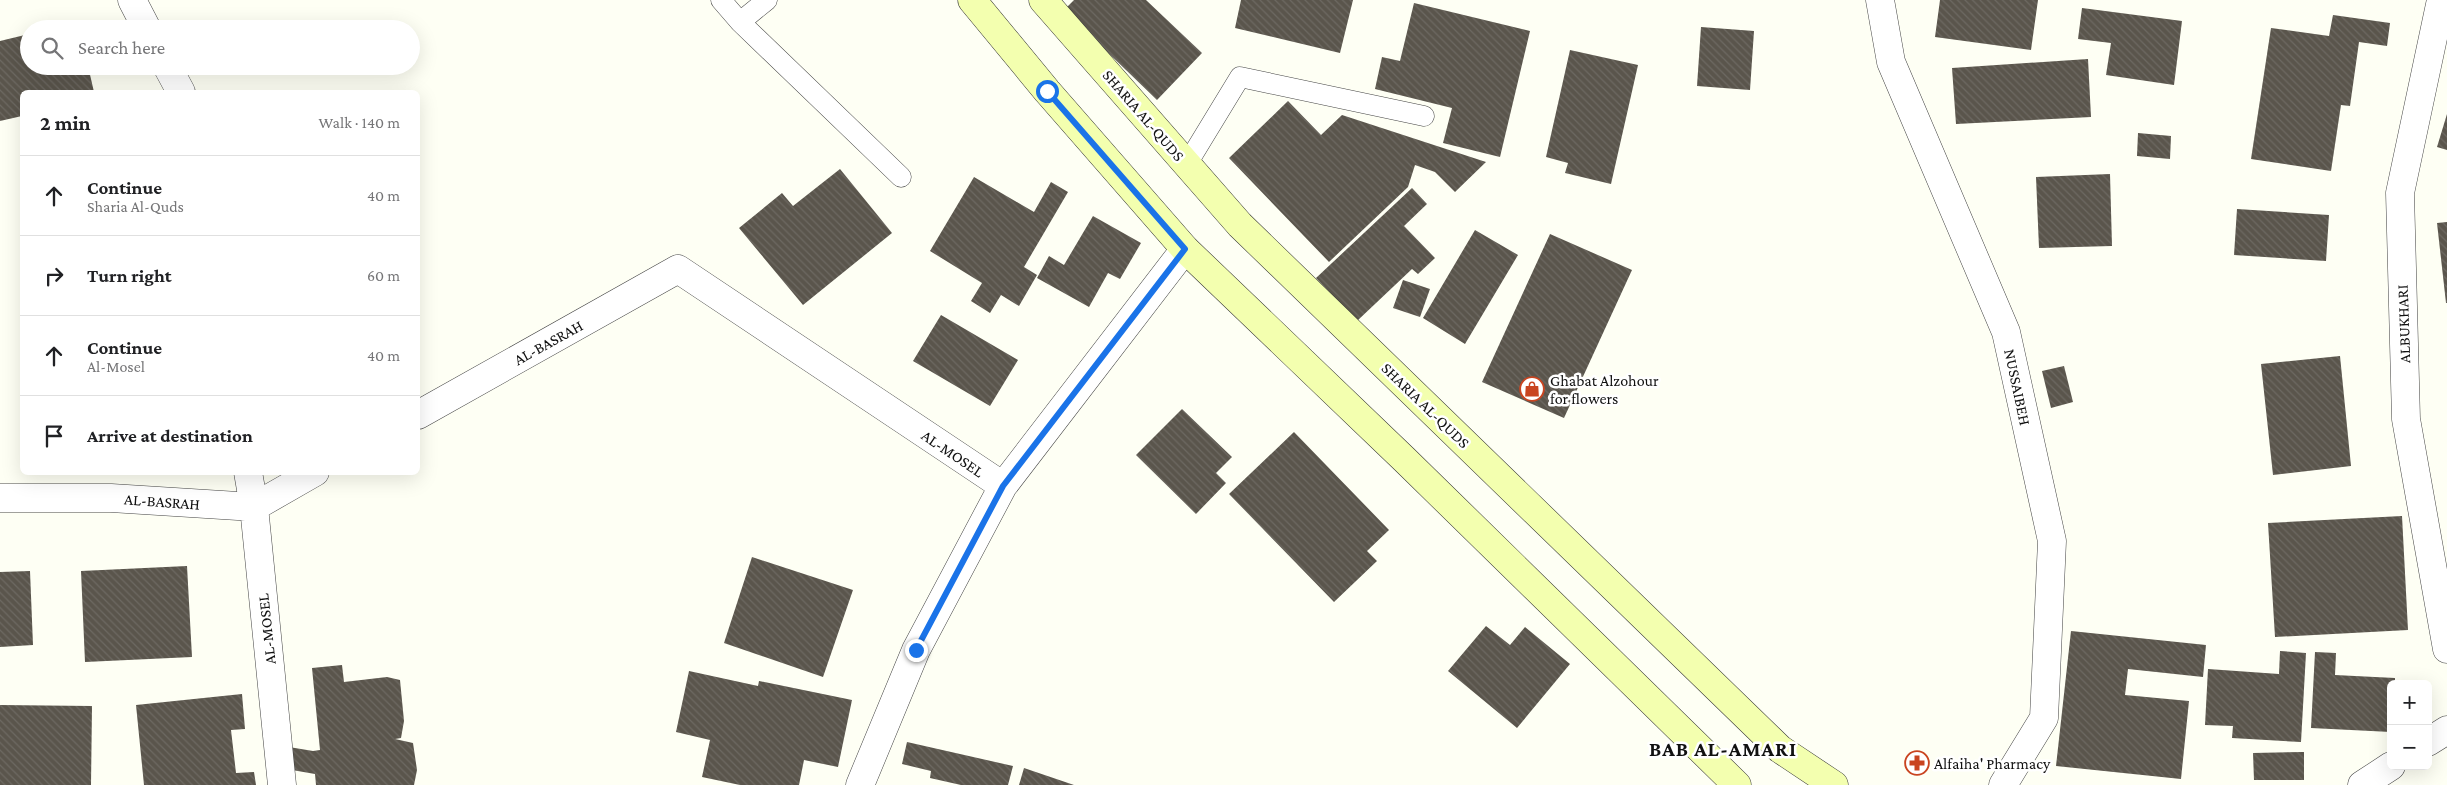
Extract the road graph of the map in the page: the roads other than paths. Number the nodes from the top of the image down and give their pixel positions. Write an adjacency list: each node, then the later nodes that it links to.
1 (132, 0): 8 (street)
2 (721, 0): 9 (lane)
3 (768, 0): 9 (lane)
4 (972, 0): 15 (main road)
5 (1043, 0): 13 (main road, SHARIA AL-QUDS)
6 (1880, 0): 31 (street, NUSSAIBEH)
7 (2441, 0): 23 (street, ALBUKHARI)
8 (142, 20)
9 (740, 22): 14 (lane)
10 (172, 75): 11 (street)
11 (179, 90)
12 (1424, 116): 13 (lane)
13 (1187, 164): 30 (main road, SHARIA AL-QUDS)
14 (901, 177)
15 (1185, 249): 20 (street); 29 (main road)
16 (678, 269): 17 (street, AL-BASRAH); 20 (street, AL-MOSEL)
17 (420, 414)
18 (249, 475): 22 (street, AL-MOSEL)
19 (310, 475): 22 (street)
20 (1003, 486): 28 (street, AL-MOSEL)
21 (0, 498): 22 (street, AL-BASRAH)
22 (254, 507): 27 (street, AL-MOSEL)
23 (2447, 649)
24 (2447, 730): 25 (street)
25 (2432, 739)
26 (2387, 769): 32 (street)
27 (282, 785)
28 (860, 785)
29 (1737, 785)
30 (1834, 785)
31 (2003, 785)
32 (2362, 785)

